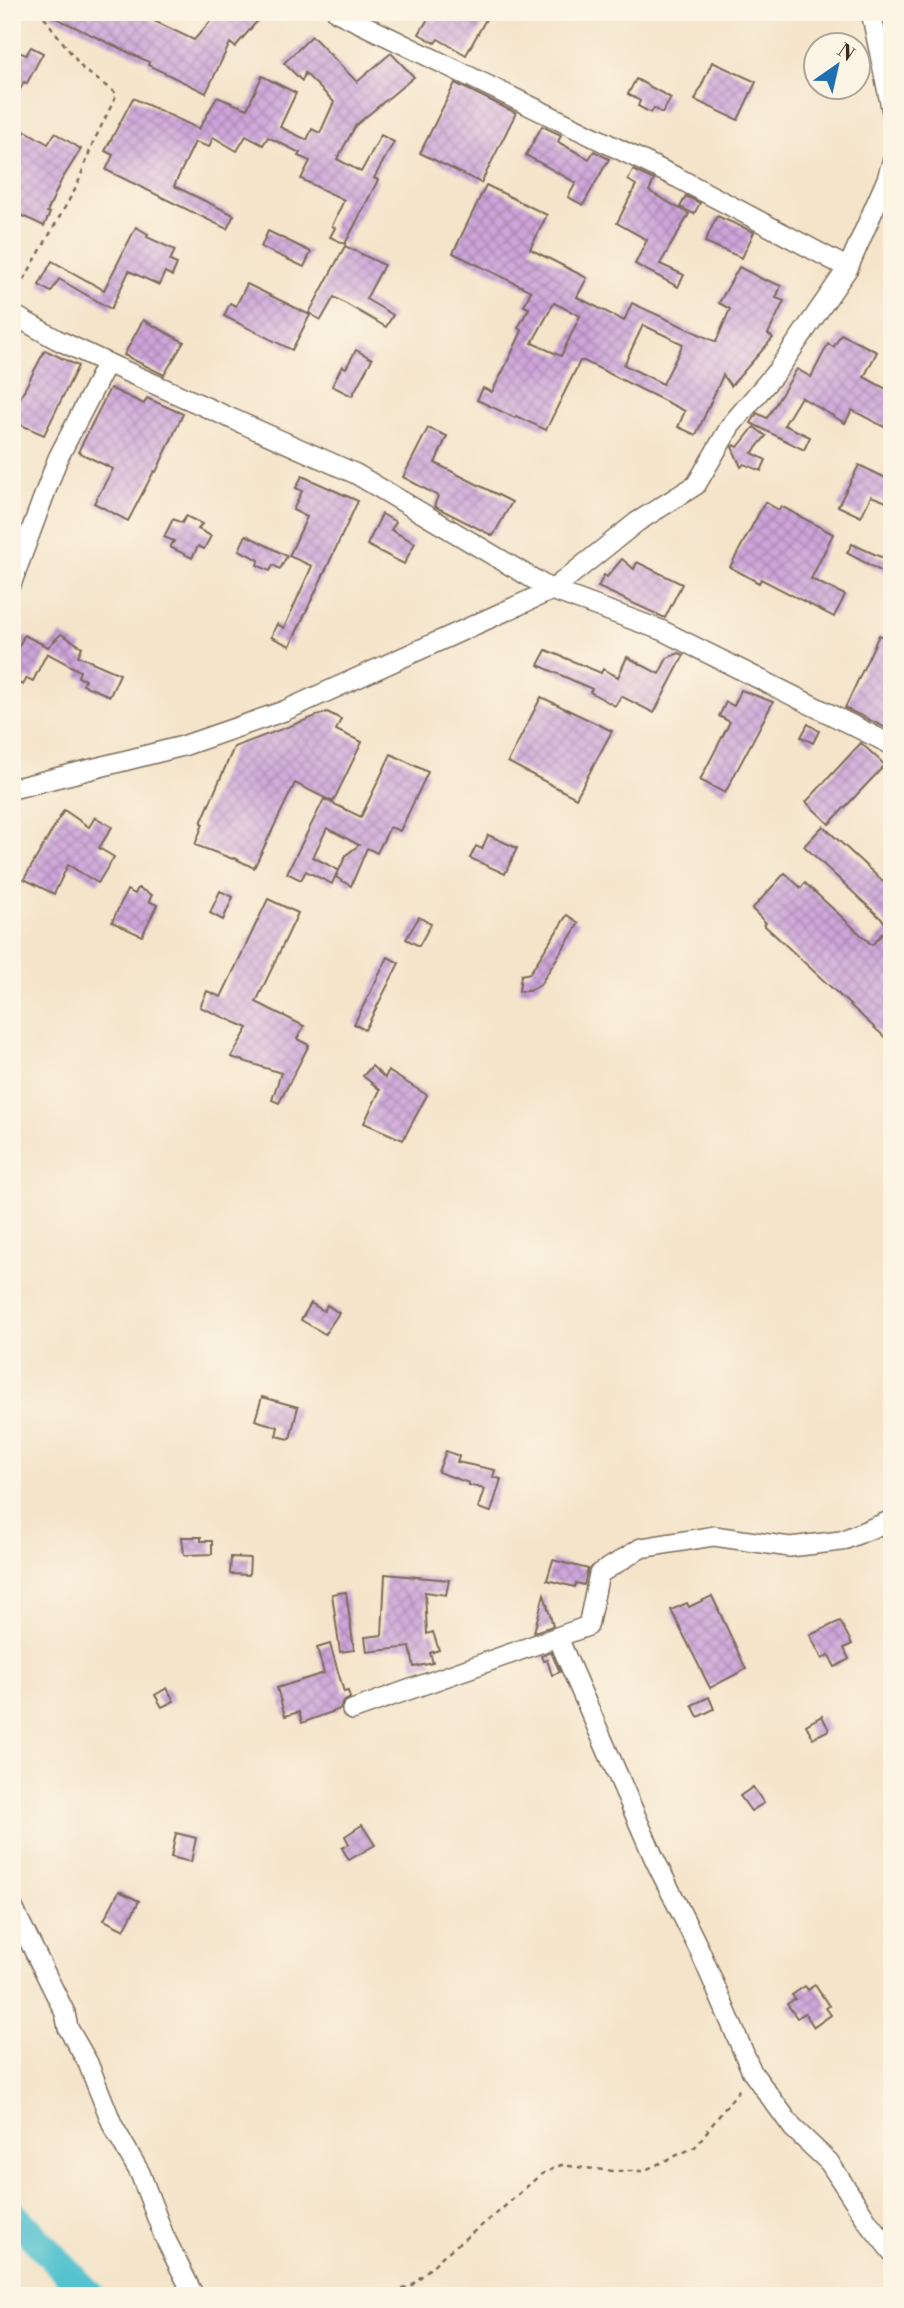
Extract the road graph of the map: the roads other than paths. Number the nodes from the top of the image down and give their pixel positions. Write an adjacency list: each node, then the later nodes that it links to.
1 (337, 12): 5 (street)
2 (871, 12): 3 (street)
3 (892, 112)
4 (892, 162): 5 (street)
5 (848, 268): 9 (street)
6 (12, 314): 7 (street)
7 (107, 363): 8 (street); 9 (street)
8 (12, 582)
9 (552, 590): 10 (street); 11 (street)
10 (892, 745)
11 (12, 789)
12 (892, 1520): 13 (street)
13 (558, 1638): 14 (street); 16 (street)
14 (352, 1710)
15 (12, 1906): 17 (street)
16 (892, 2252)
17 (194, 2296)

